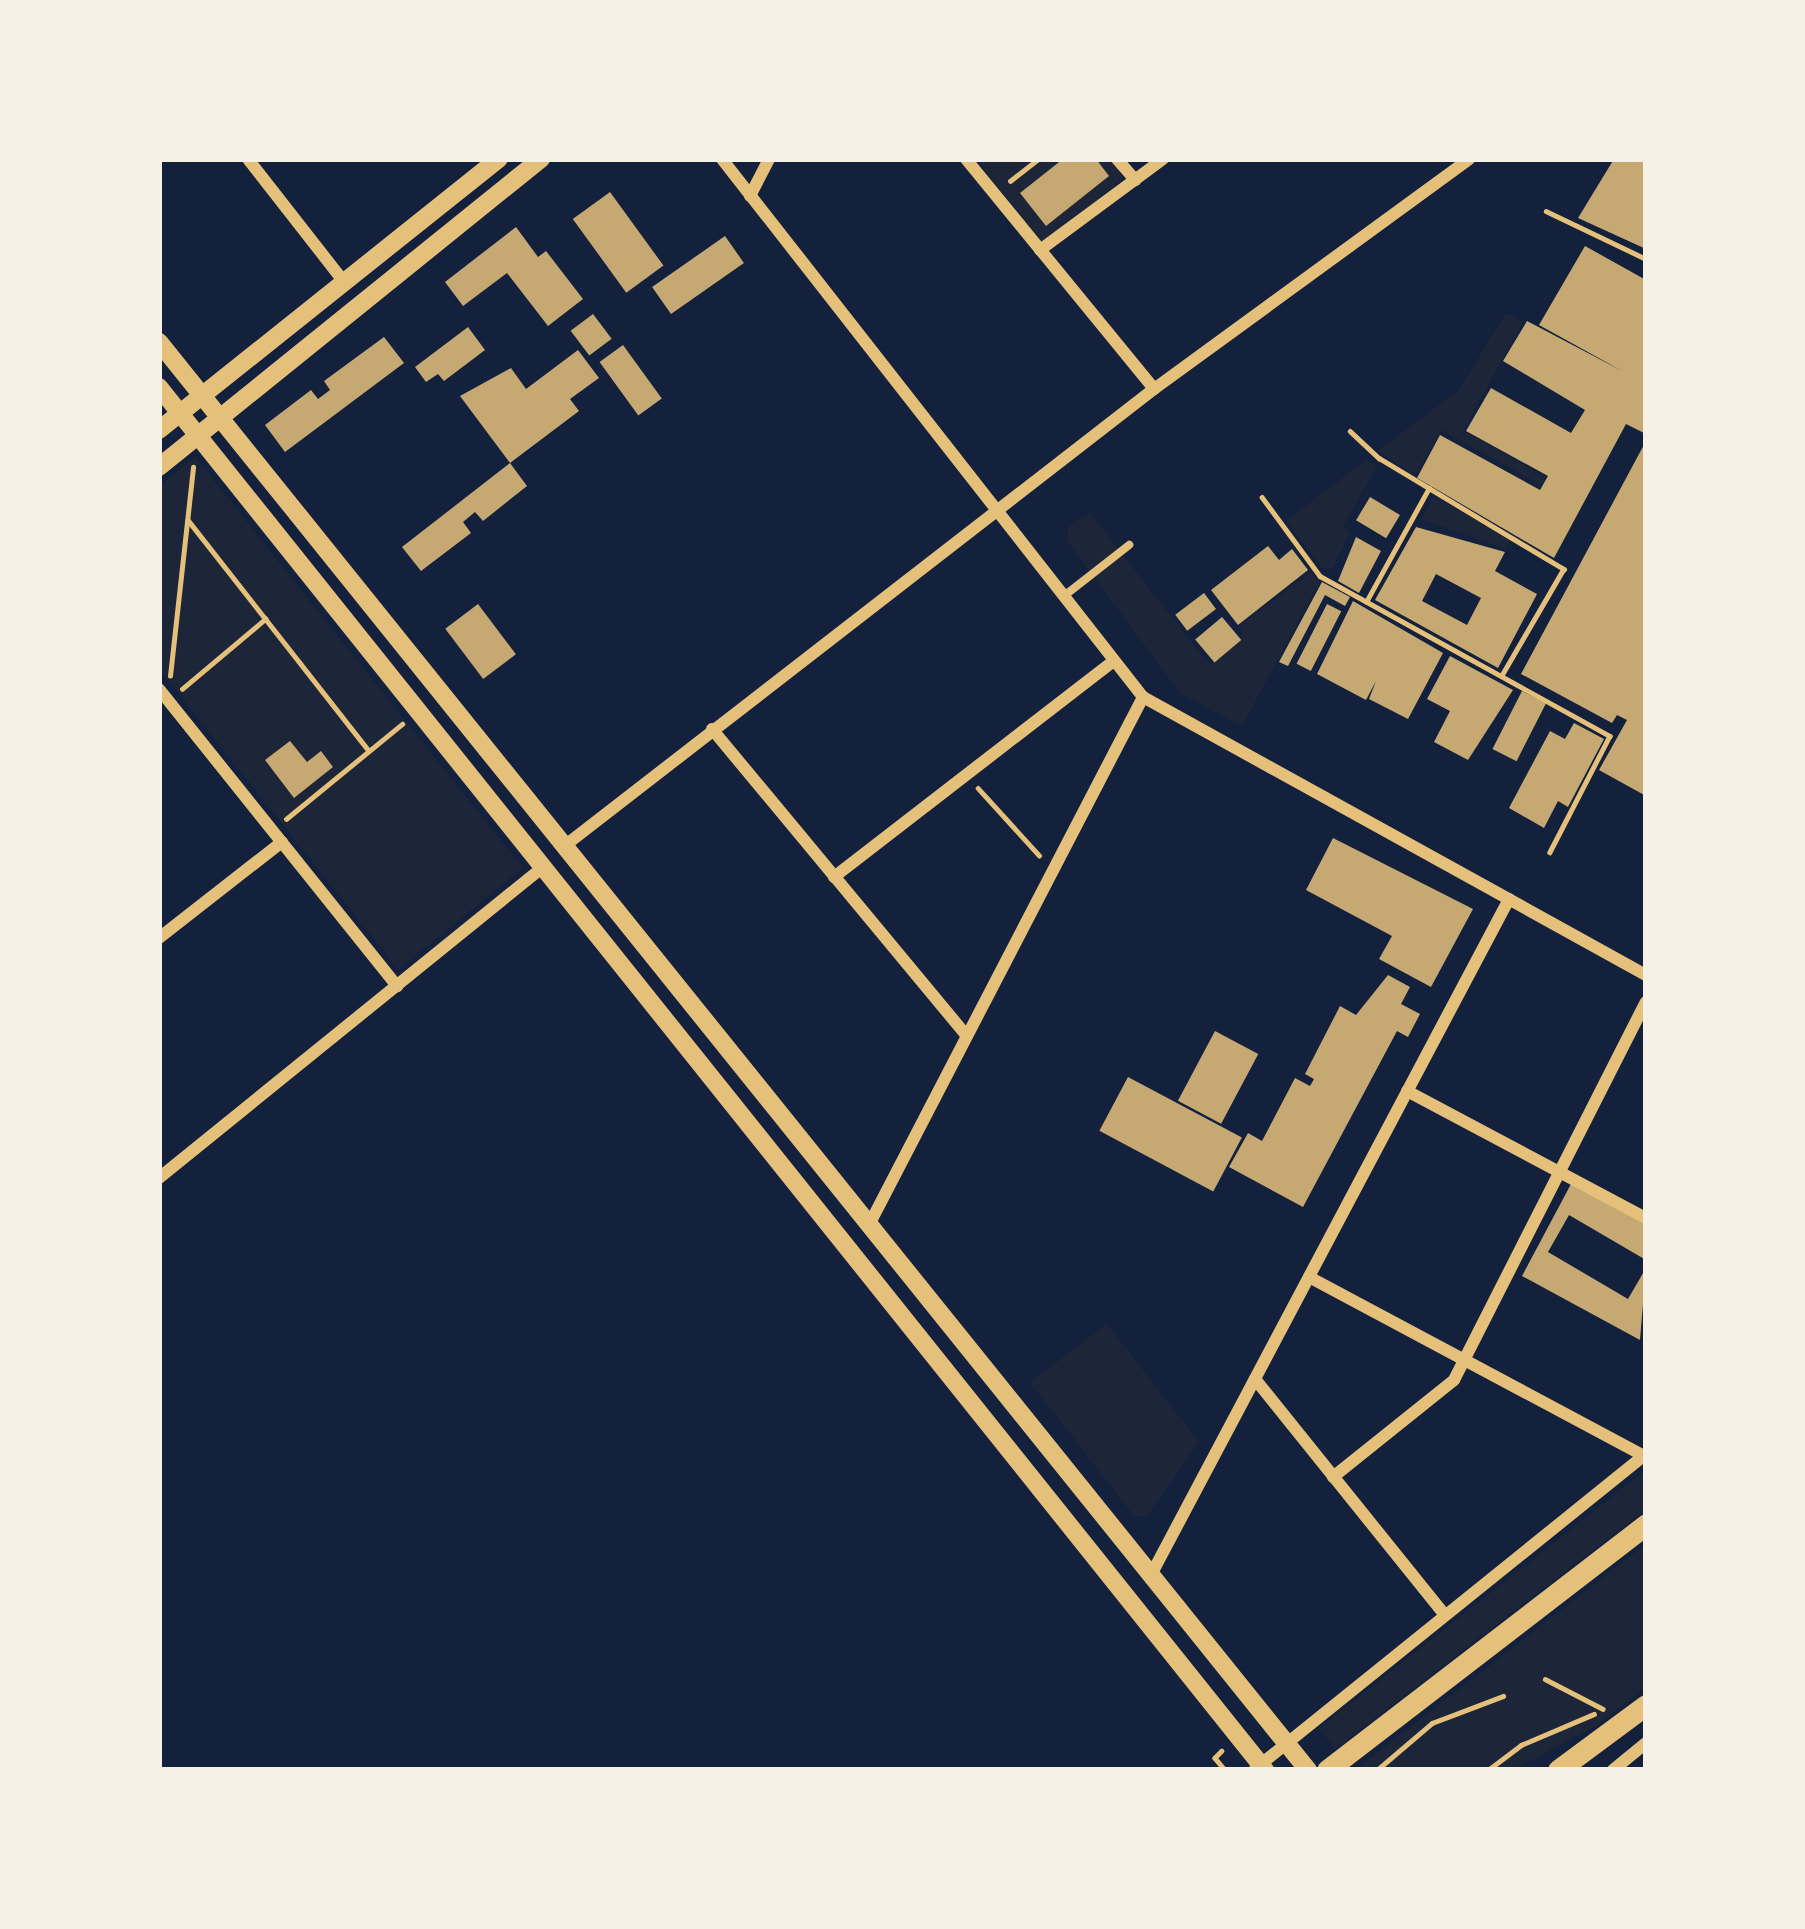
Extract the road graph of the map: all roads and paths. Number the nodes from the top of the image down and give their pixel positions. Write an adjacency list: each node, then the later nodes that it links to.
1 (248, 159): 17 (street)
2 (500, 159): 17 (street)
3 (541, 159): 23 (street)
4 (722, 159): 13 (street)
5 (769, 159): 13 (street)
6 (966, 159): 15 (street)
7 (1037, 159): 12 (path)
8 (1117, 159): 11 (street)
9 (1163, 159): 11 (street)
10 (1469, 159): 20 (street)
11 (1135, 180): 15 (street)
12 (1000, 188)
13 (750, 196): 31 (street)
14 (1546, 211): 16 (path)
15 (1040, 250): 20 (street)
16 (1646, 259)
17 (346, 283): 21 (street)
18 (159, 342): 21 (street)
19 (159, 387): 22 (street)
20 (1154, 388): 31 (street)
21 (202, 396): 22 (street); 23 (street)
22 (180, 414): 24 (street); 26 (street)
23 (219, 418): 26 (street); 49 (street)
24 (159, 430)
25 (1350, 431): 29 (path)
26 (197, 436): 28 (street); 43 (street)
27 (194, 463): 32 (path)
28 (159, 466)
29 (1429, 488): 35 (path); 38 (path)
30 (1262, 496): 35 (path)
31 (994, 511): 34 (street); 45 (street)
32 (188, 520): 36 (path); 39 (path)
33 (1129, 545): 34 (lane)
34 (1062, 597): 37 (street)
35 (1366, 602): 38 (path)
36 (265, 619): 42 (path); 46 (path)
37 (1113, 662): 41 (street); 47 (street)
38 (1503, 674): 50 (path)
39 (170, 676)
40 (159, 688): 42 (street)
41 (1143, 698): 52 (street); 54 (street)
42 (171, 703): 44 (street); 48 (street)
43 (418, 711): 46 (path); 51 (street)
44 (159, 716)
45 (712, 729): 49 (street); 53 (street)
46 (369, 751): 48 (path)
47 (967, 775): 52 (path); 53 (street)
48 (277, 836): 55 (street); 57 (street)
49 (567, 844): 64 (street)
50 (1550, 852)
51 (543, 867): 57 (street); 78 (street)
52 (1053, 870): 59 (street)
53 (834, 877): 59 (street)
54 (1509, 899): 56 (street); 60 (street)
55 (159, 938)
56 (1646, 975)
57 (397, 986): 62 (street)
58 (1646, 1002): 61 (street)
59 (967, 1036): 64 (street)
60 (1407, 1091): 61 (street); 65 (street)
61 (1559, 1172): 63 (street); 66 (street)
62 (159, 1178)
63 (1646, 1218)
64 (869, 1225): 71 (street)
65 (1309, 1277): 66 (street); 67 (street)
66 (1466, 1355): 68 (street); 69 (street)
67 (1255, 1379): 69 (street); 71 (street)
68 (1645, 1455): 72 (street)
69 (1333, 1477): 72 (street)
70 (1646, 1524): 80 (main road)
71 (1151, 1576): 77 (street)
72 (1444, 1614): 77 (street)
73 (1545, 1679): 82 (path)
74 (1503, 1696): 81 (path)
75 (1646, 1705): 83 (main road)
76 (1646, 1743): 84 (street)
77 (1287, 1744): 78 (street); 79 (street)
78 (1260, 1768)
79 (1308, 1770)
80 (1327, 1770)
81 (1377, 1770)
82 (1488, 1770)
83 (1558, 1770)
84 (1613, 1770)

